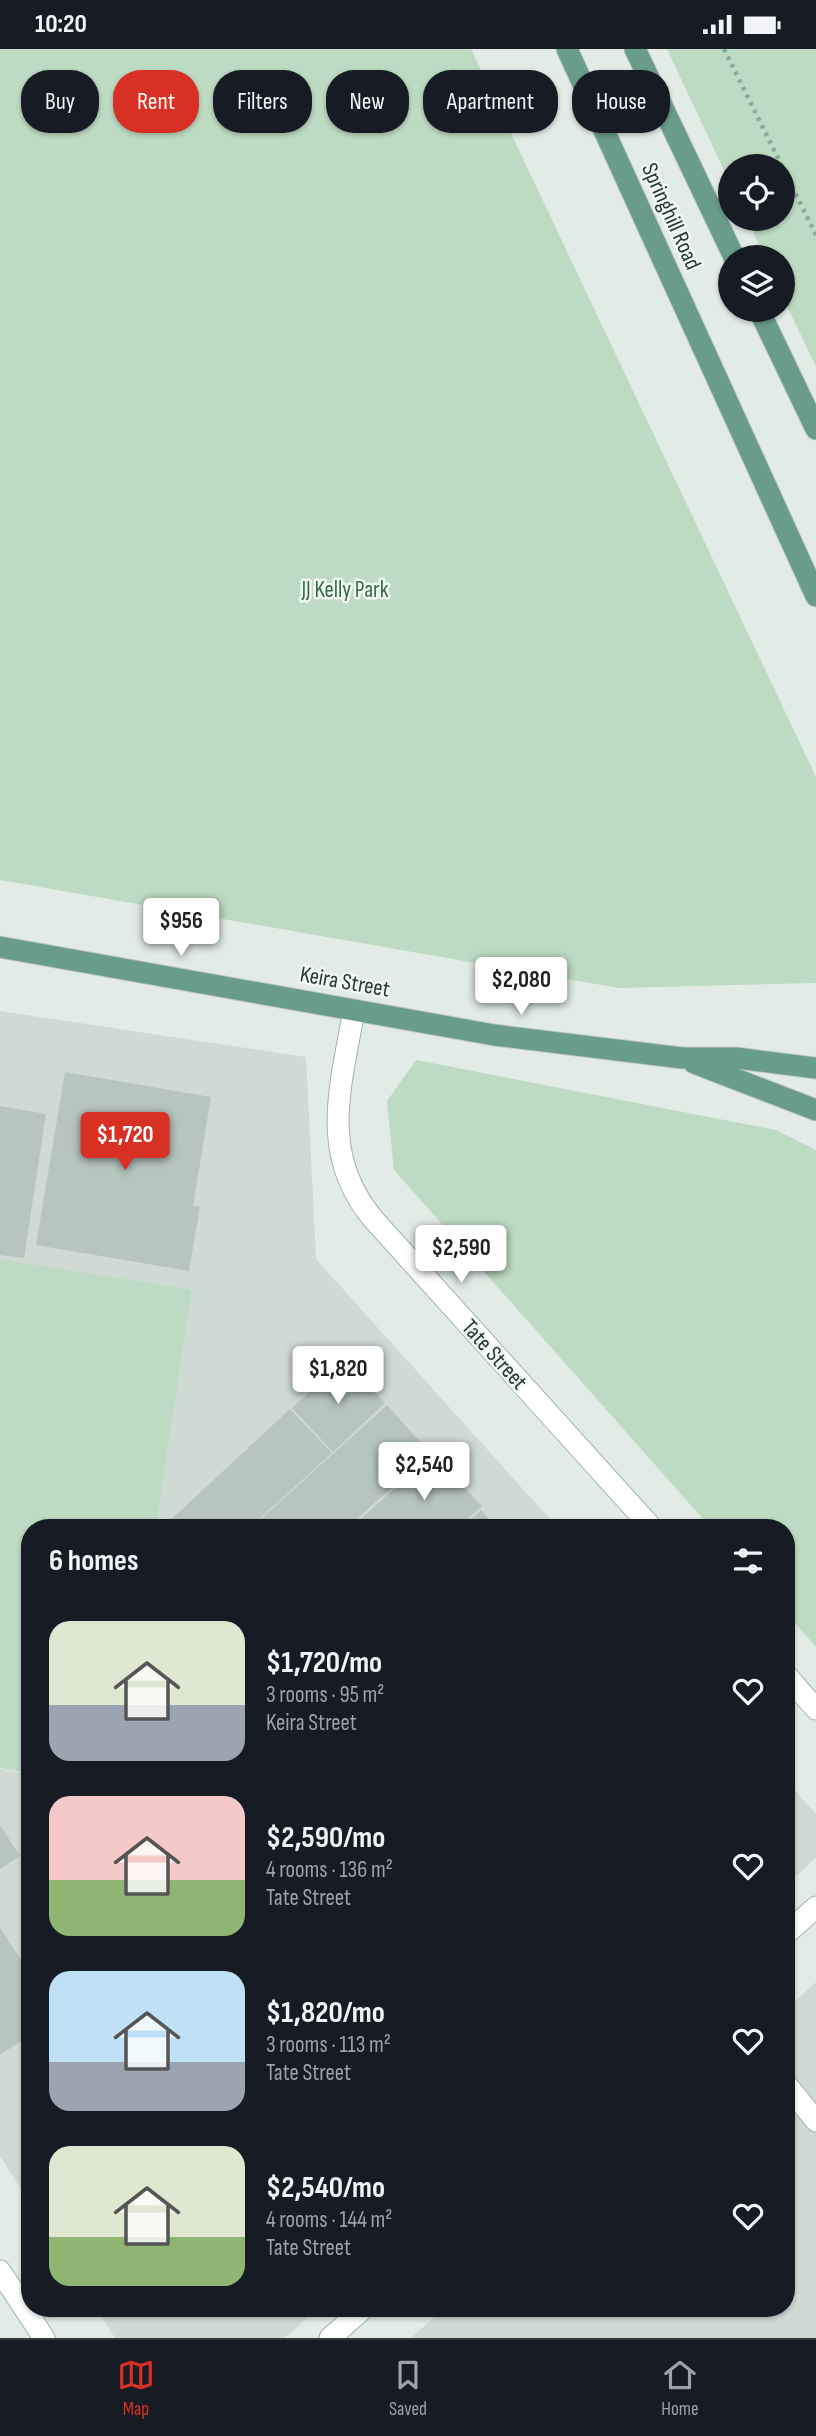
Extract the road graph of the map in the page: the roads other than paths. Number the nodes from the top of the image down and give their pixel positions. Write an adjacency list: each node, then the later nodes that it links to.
1 (567, 49): 6 (main road, Springhill Road)
2 (635, 49): 3 (main road, Springhill Road)
3 (728, 245)
4 (765, 322): 5 (main road)
5 (816, 429)
6 (816, 596)
7 (0, 947): 8 (main road, Keira Street)
8 (354, 1010): 9 (main road, Keira Street); 12 (street, Tate Street)
9 (682, 1058): 10 (main road, Keira Street); 11 (main road, Keira Street)
10 (816, 1068)
11 (816, 1110)
12 (644, 1519)
13 (795, 1685): 14 (street)
14 (816, 1709)
15 (816, 1907): 16 (street)
16 (795, 1926)
17 (795, 2095): 18 (street)
18 (816, 2121)
19 (0, 2271): 20 (street)
20 (21, 2303)
21 (30, 2317): 23 (street)
22 (354, 2317): 24 (street)
23 (44, 2338)
24 (330, 2338)

